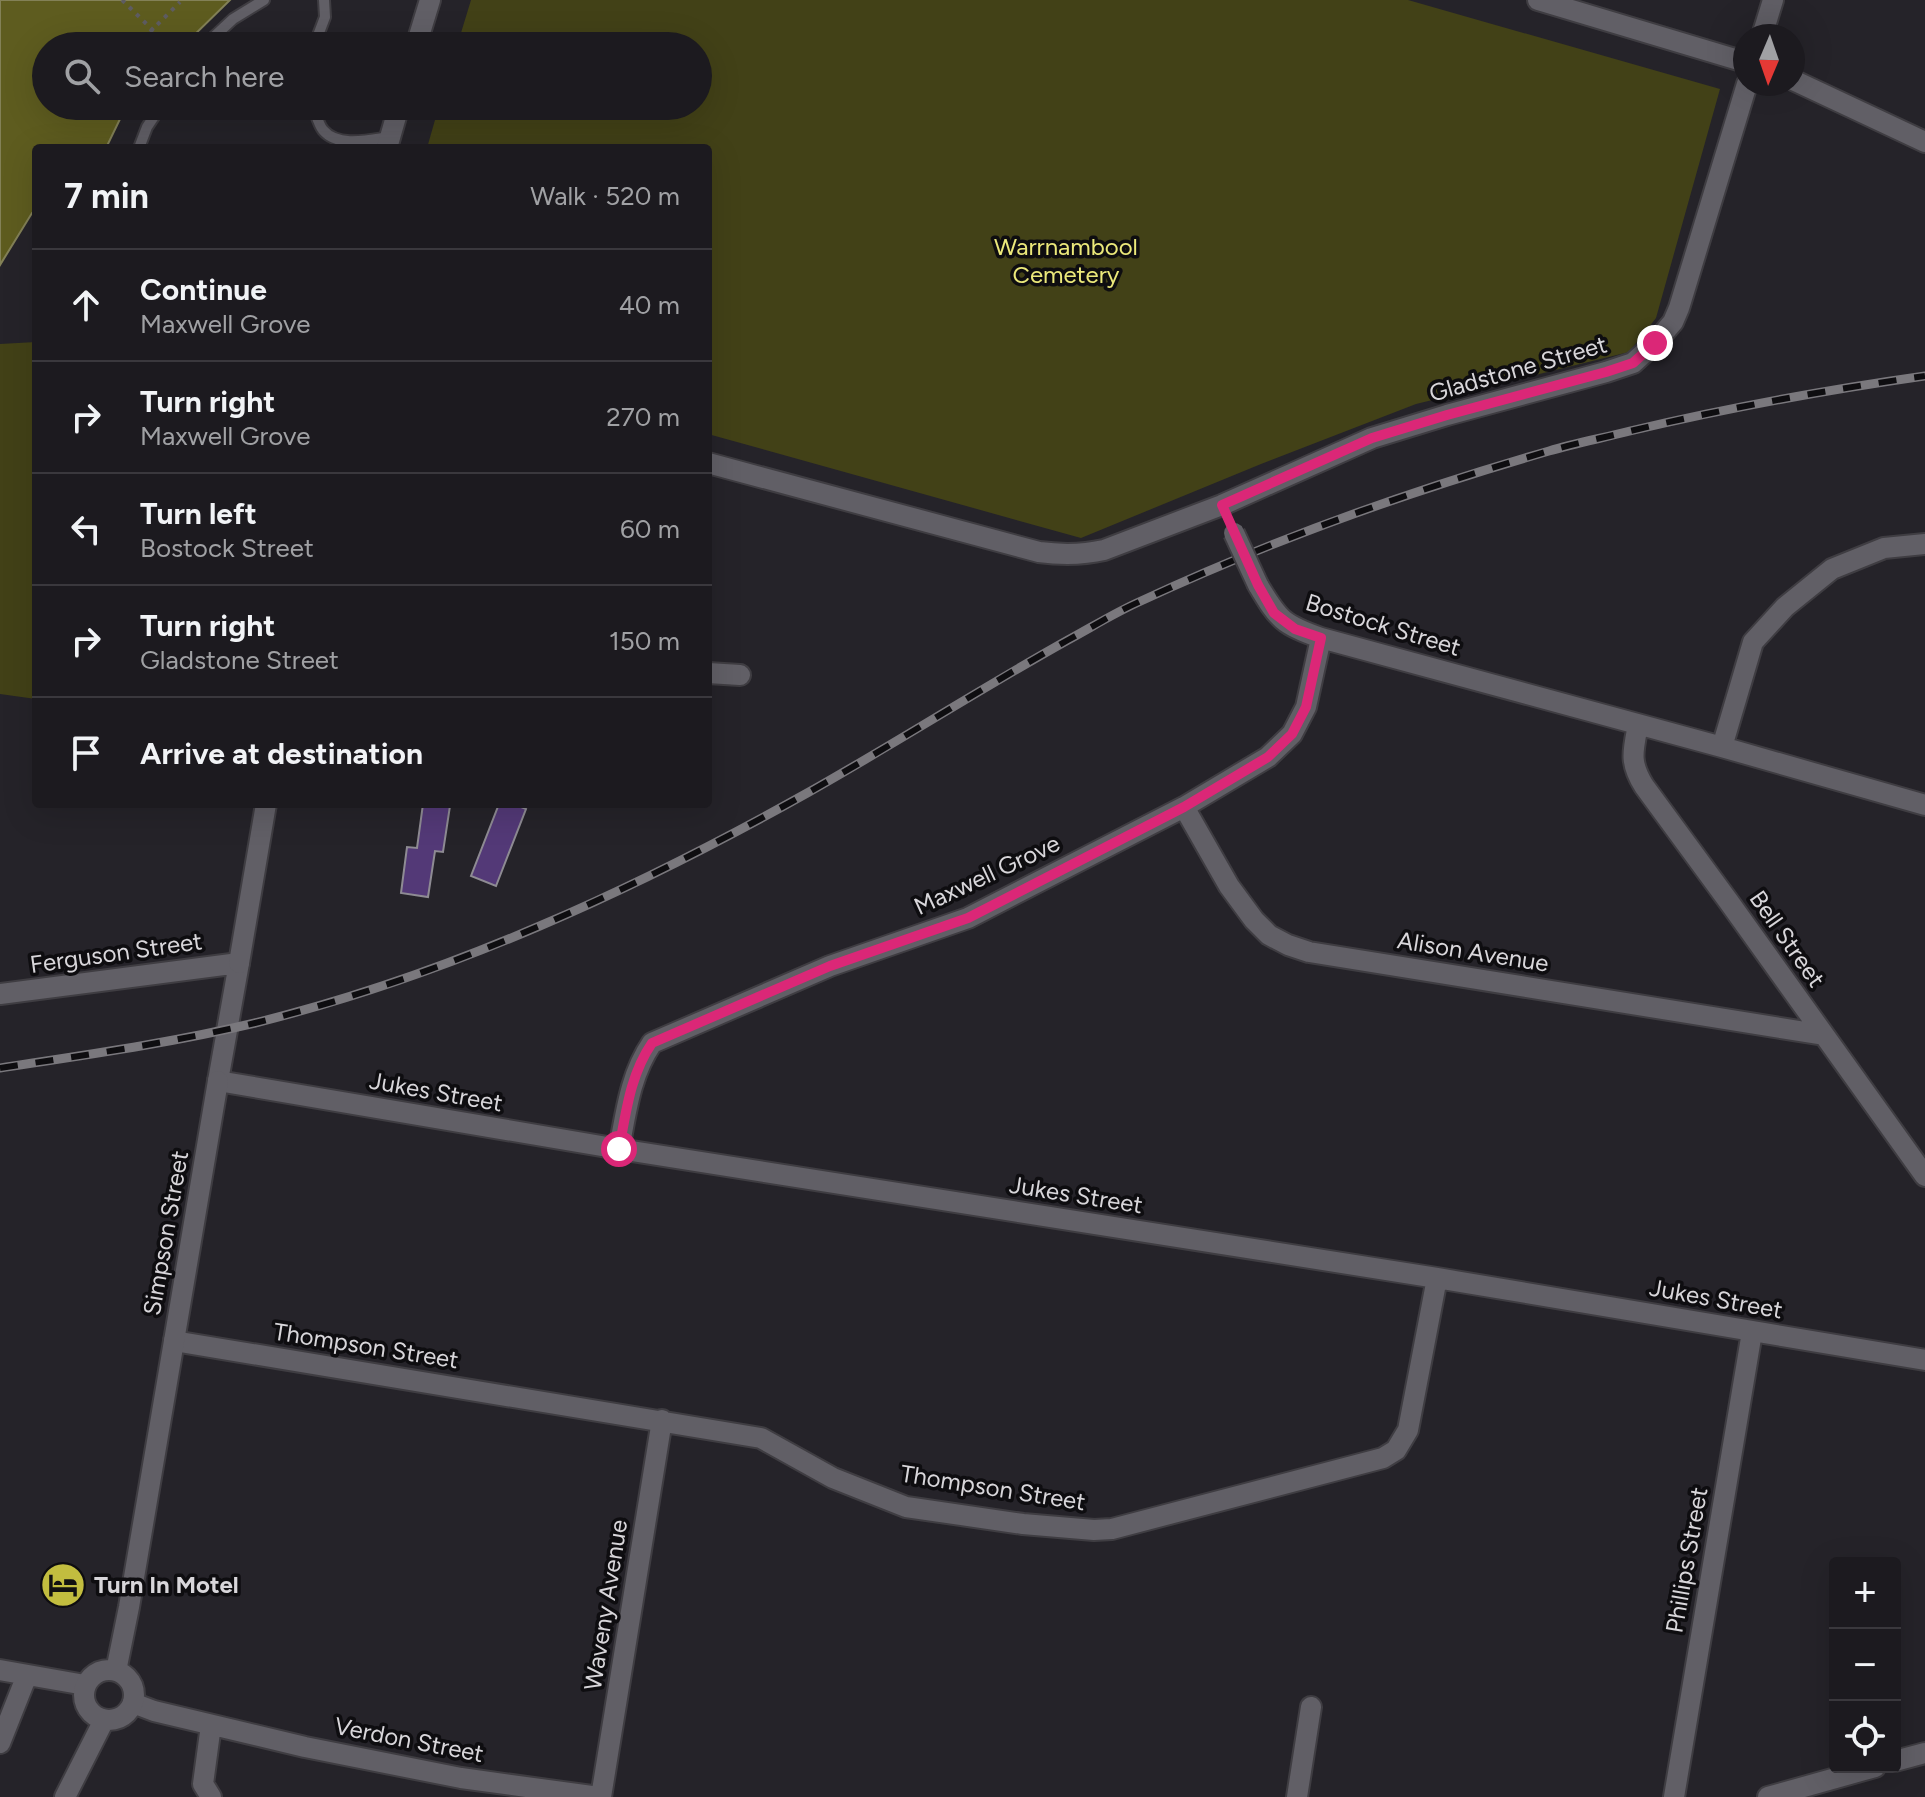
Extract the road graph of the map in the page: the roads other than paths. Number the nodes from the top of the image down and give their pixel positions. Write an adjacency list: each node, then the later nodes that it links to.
1 (264, 0): 7 (lane)
2 (324, 0): 8 (lane)
3 (430, 0): 9 (street)
4 (1538, 0): 10 (street)
5 (1773, 0): 6 (street)
6 (1766, 24)
7 (219, 32)
8 (319, 32)
9 (420, 32)
10 (1733, 58)
11 (1805, 86): 16 (street)
12 (1743, 96): 20 (street, Gladstone Street)
13 (152, 120): 18 (lane)
14 (318, 120): 17 (lane)
15 (395, 120): 17 (street)
16 (1925, 142)
17 (388, 143)
18 (141, 144)
19 (712, 464): 20 (street)
20 (1222, 505): 22 (street, Bostock Street, bridge)
21 (1925, 544): 26 (street)
22 (1321, 638): 25 (street, Bostock Street); 28 (street, Maxwell Grove)
23 (712, 673): 24 (street)
24 (740, 675)
25 (1638, 725): 26 (street, Bostock Street); 32 (street, Bell Street)
26 (1722, 747): 27 (street, Bostock Street)
27 (1925, 805)
28 (1184, 807): 32 (street, Alison Avenue); 34 (street, Maxwell Grove)
29 (265, 808): 30 (street, Simpson Street)
30 (239, 963): 31 (street, Ferguson Street); 33 (street, Simpson Street)
31 (0, 994)
32 (1824, 1035): 35 (street, Bell Street)
33 (218, 1081): 34 (street, Jukes Street); 39 (street, Simpson Street)
34 (619, 1149): 37 (street, Jukes Street)
35 (1919, 1156): 36 (street, Bell Street)
36 (1925, 1176)
37 (1437, 1278): 38 (street, Jukes Street); 41 (street, Thompson Street)
38 (1752, 1332): 40 (street, Jukes Street); 58 (street, Phillips Street)
39 (174, 1341): 41 (street, Thompson Street); 43 (street, Simpson Street)
40 (1925, 1360)
41 (662, 1420): 56 (street, Waveny Avenue)
42 (0, 1670): 44 (street)
43 (116, 1671): 45 (street); 46 (street)
44 (27, 1675): 45 (street); 50 (street)
45 (85, 1685): 48 (street)
46 (133, 1703): 48 (street); 49 (street, Verdon Street)
47 (1311, 1707): 57 (street)
48 (104, 1720): 54 (street)
49 (211, 1725): 55 (street); 56 (street, Verdon Street)
50 (0, 1743)
51 (1925, 1753): 52 (street)
52 (1901, 1759)
53 (1854, 1773): 59 (street)
54 (65, 1797)
55 (211, 1797)
56 (600, 1797)
57 (1297, 1797)
58 (1674, 1797)
59 (1768, 1797)

